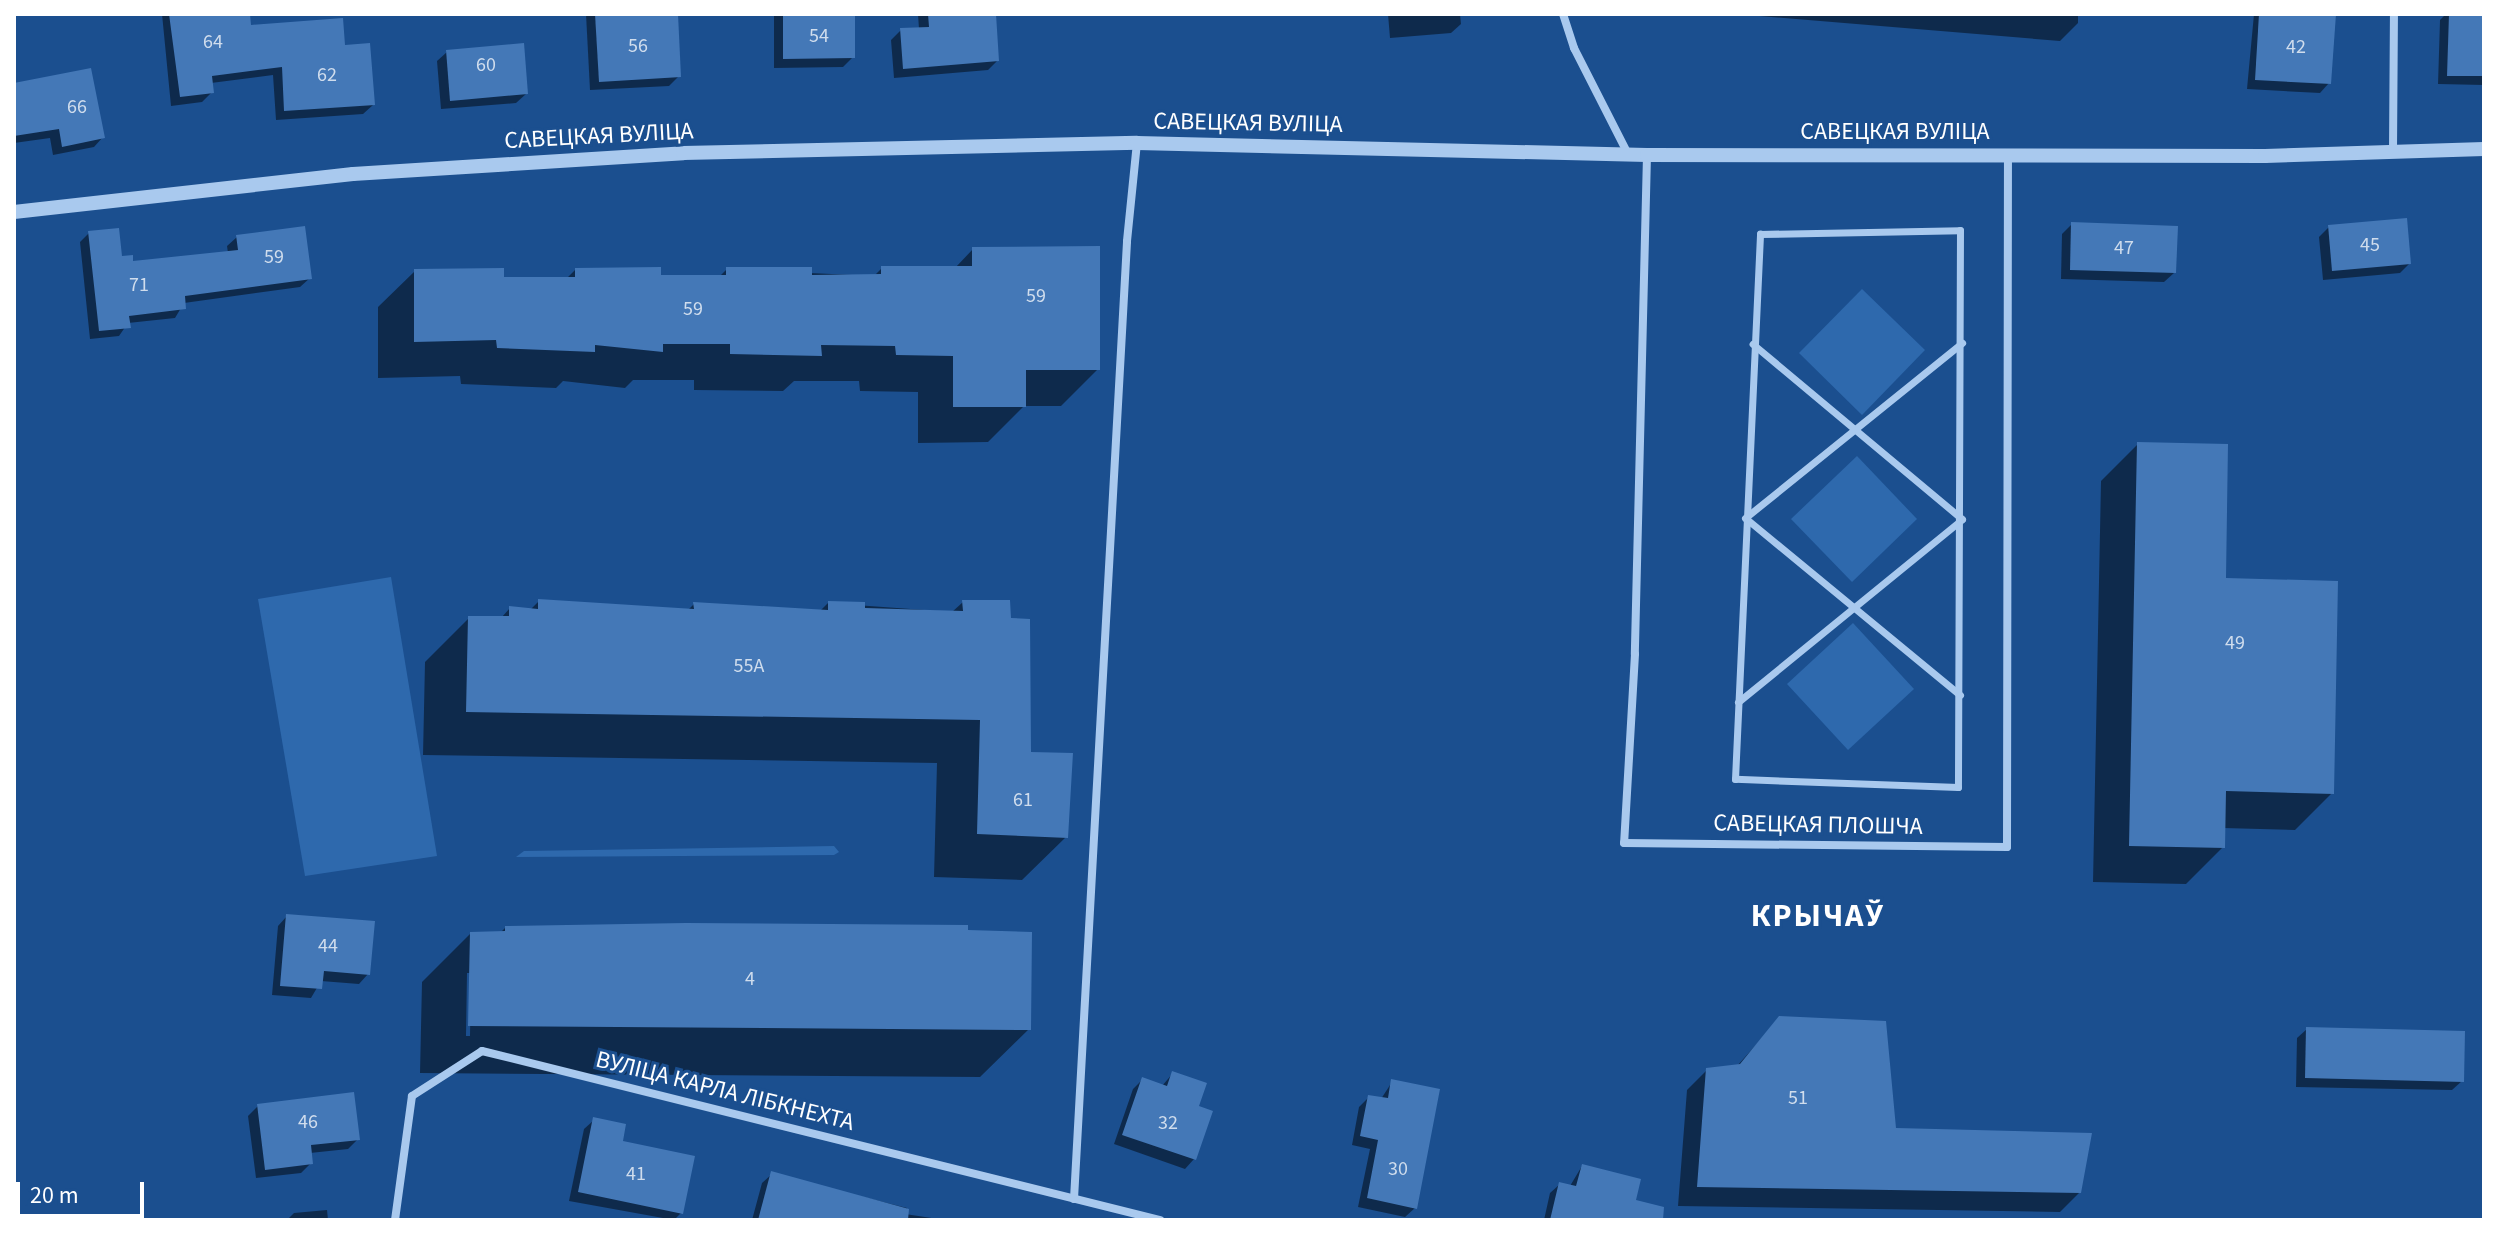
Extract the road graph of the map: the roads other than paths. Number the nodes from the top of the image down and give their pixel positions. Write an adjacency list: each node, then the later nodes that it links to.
1 (1563, 14): 6 (street)
2 (2394, 14): 5 (street)
3 (1137, 143): 6 (street, САВЕЦКАЯ ВУЛІЦА); 9 (street, САВЕЦКАЯ ВУЛІЦА); 18 (street)
4 (2484, 149): 5 (street, САВЕЦКАЯ ВУЛІЦА)
5 (2393, 150): 7 (street, САВЕЦКАЯ ВУЛІЦА)
6 (1627, 152): 8 (street, САВЕЦКАЯ ВУЛІЦА)
7 (2008, 153): 8 (street, САВЕЦКАЯ ВУЛІЦА); 8 (street, САВЕЦКАЯ ПЛОШЧА)
8 (1647, 155)
9 (14, 212)
10 (1962, 343): 11 (street); 12 (street); 14 (street)
11 (1753, 344): 12 (street); 13 (street)
12 (1855, 429): 13 (street); 14 (street)
13 (1745, 518): 15 (street); 17 (street)
14 (1962, 519): 15 (street); 16 (street)
15 (1854, 607): 16 (street); 17 (street)
16 (1960, 695): 17 (street)
17 (1738, 702)
18 (1074, 1199): 19 (street, ВУЛІЦА КАРЛА ЛІБКНЕХТА); 20 (street, ВУЛІЦА КАРЛА ЛІБКНЕХТА)
19 (395, 1220)
20 (1160, 1220)

